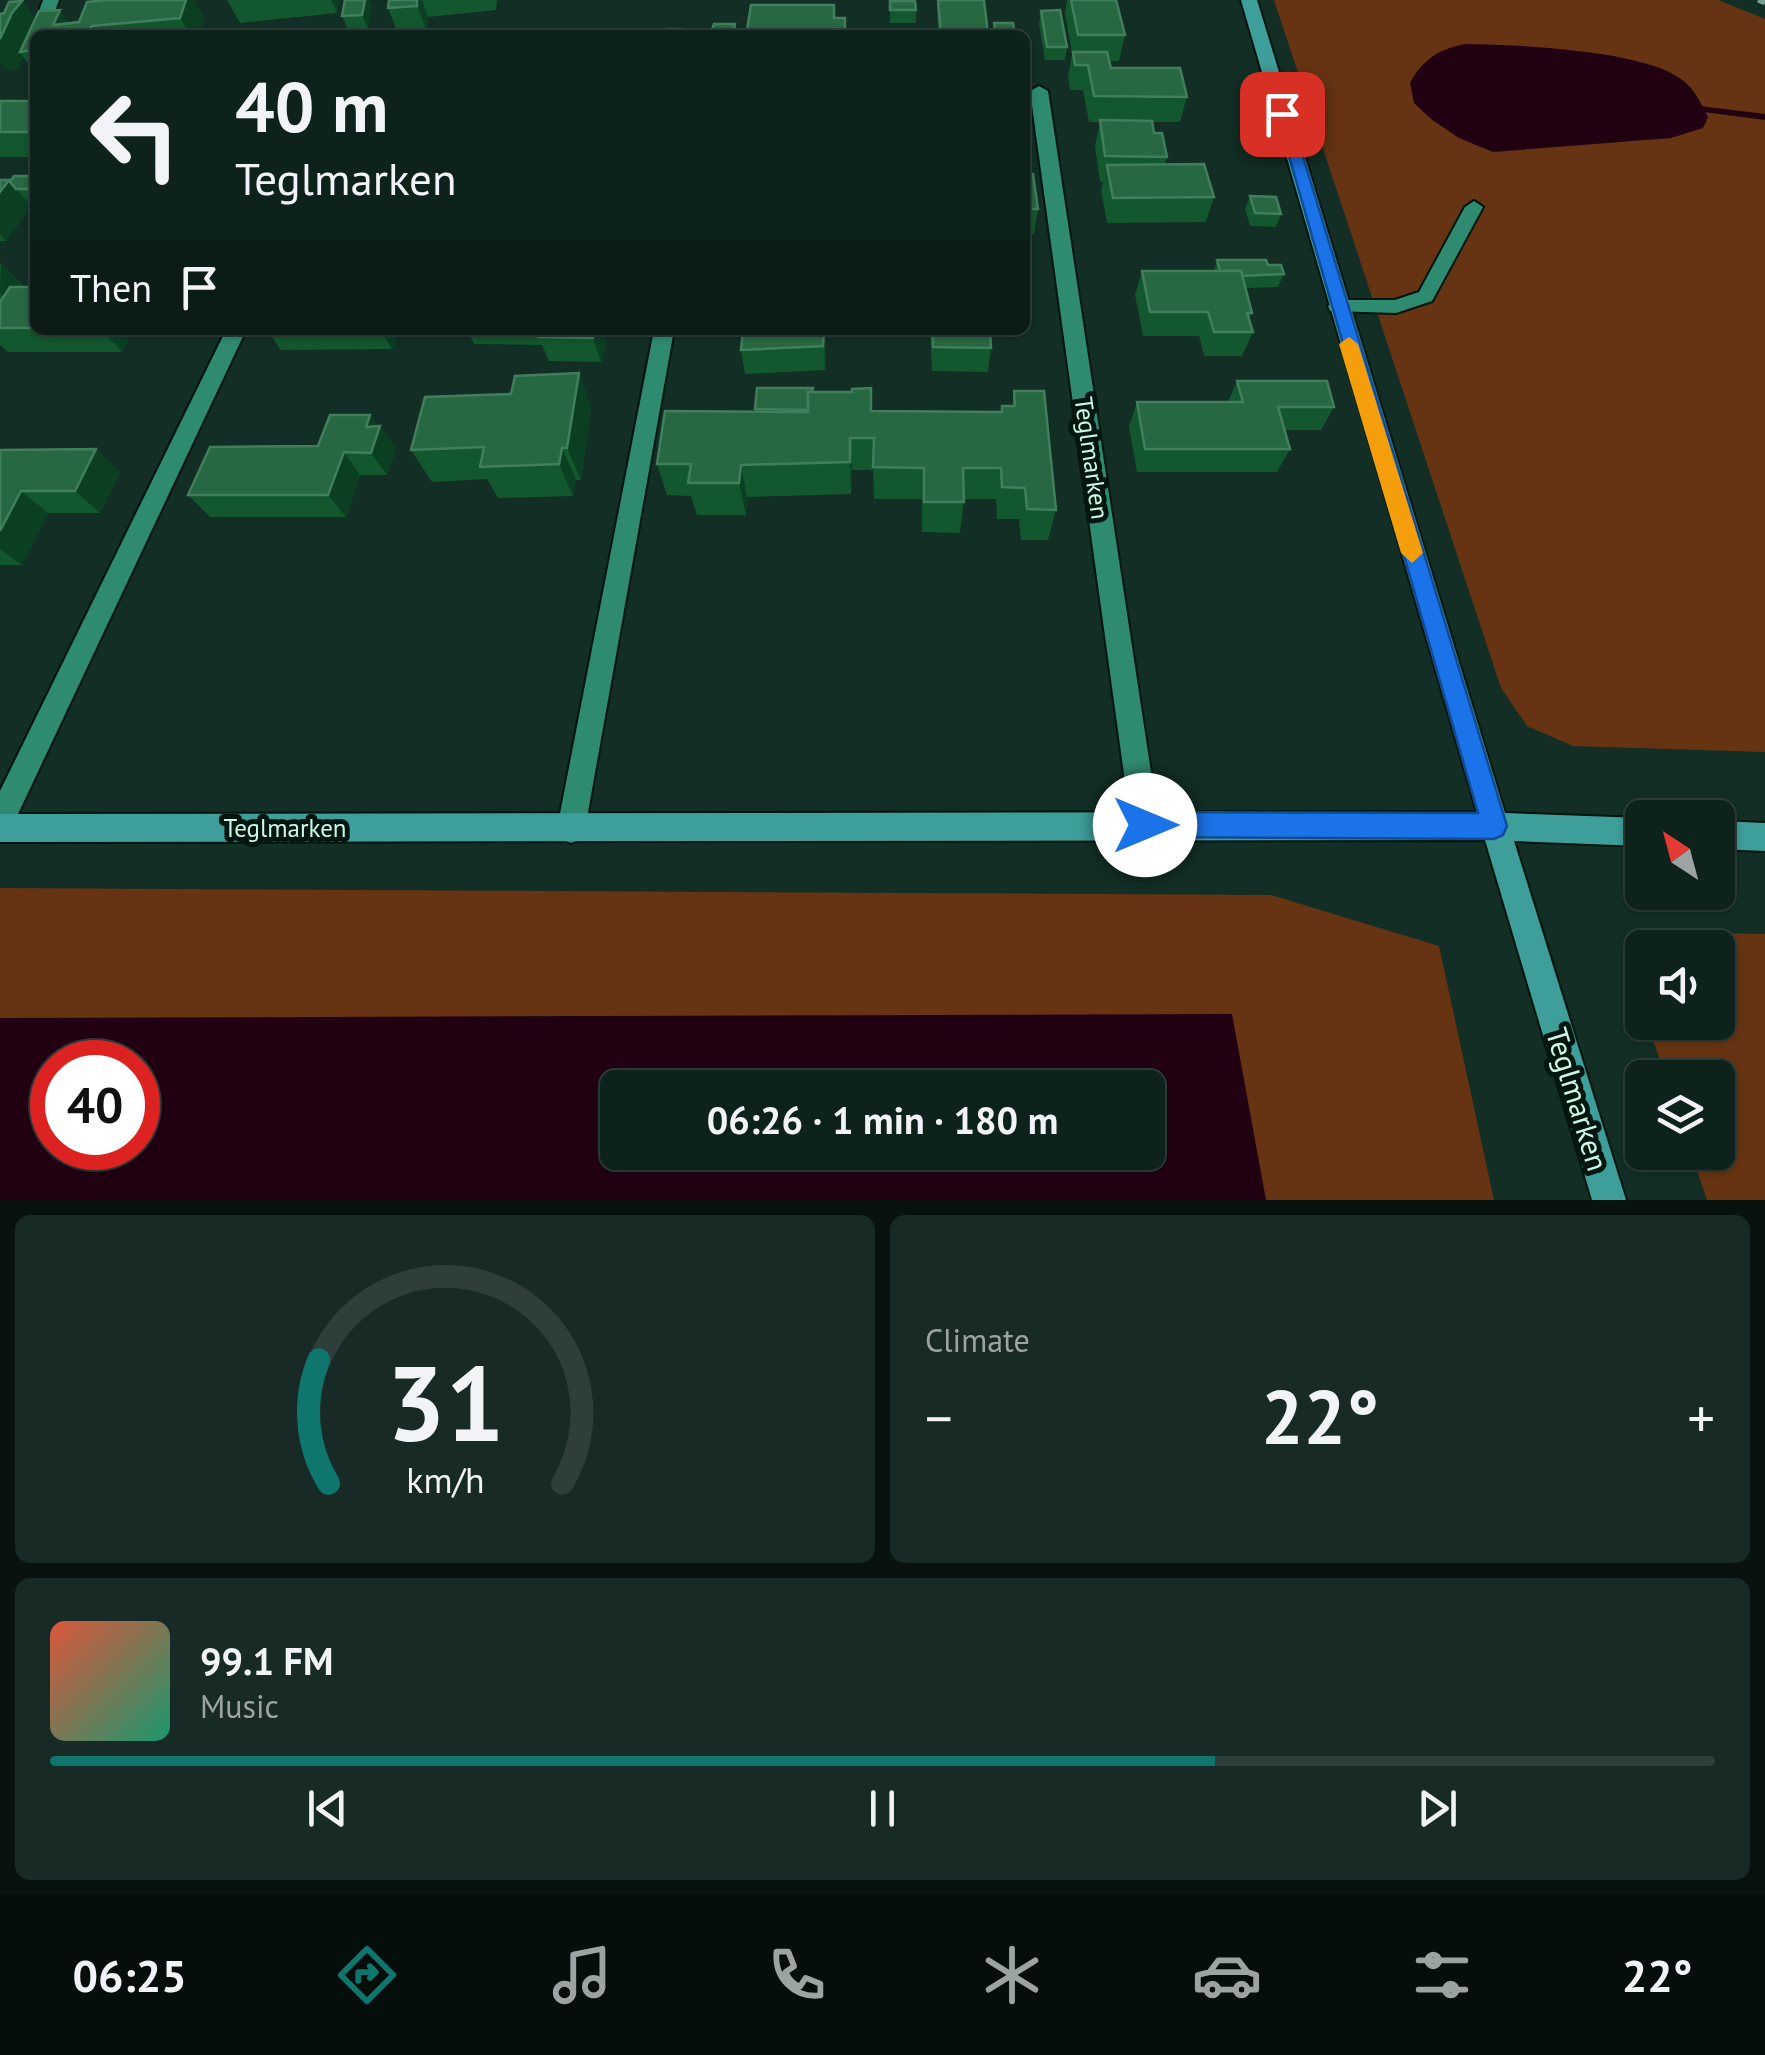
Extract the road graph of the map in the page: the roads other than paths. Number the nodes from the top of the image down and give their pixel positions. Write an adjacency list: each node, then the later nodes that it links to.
1 (1249, 0): 4 (street, Teglmarken)
2 (1039, 91): 8 (street, Teglmarken)
3 (1474, 207): 4 (lane)
4 (1337, 306): 9 (street, Teglmarken)
5 (234, 335): 7 (street, Teglmarken)
6 (663, 335): 10 (street)
7 (0, 824): 10 (street, Teglmarken)
8 (1145, 825): 9 (street, Teglmarken); 10 (street, Teglmarken)
9 (1494, 826): 11 (street, Teglmarken); 14 (street, Teglmarken)
10 (571, 829)
11 (1625, 831)
12 (1735, 837): 13 (street)
13 (1765, 838)
14 (1609, 1200)

